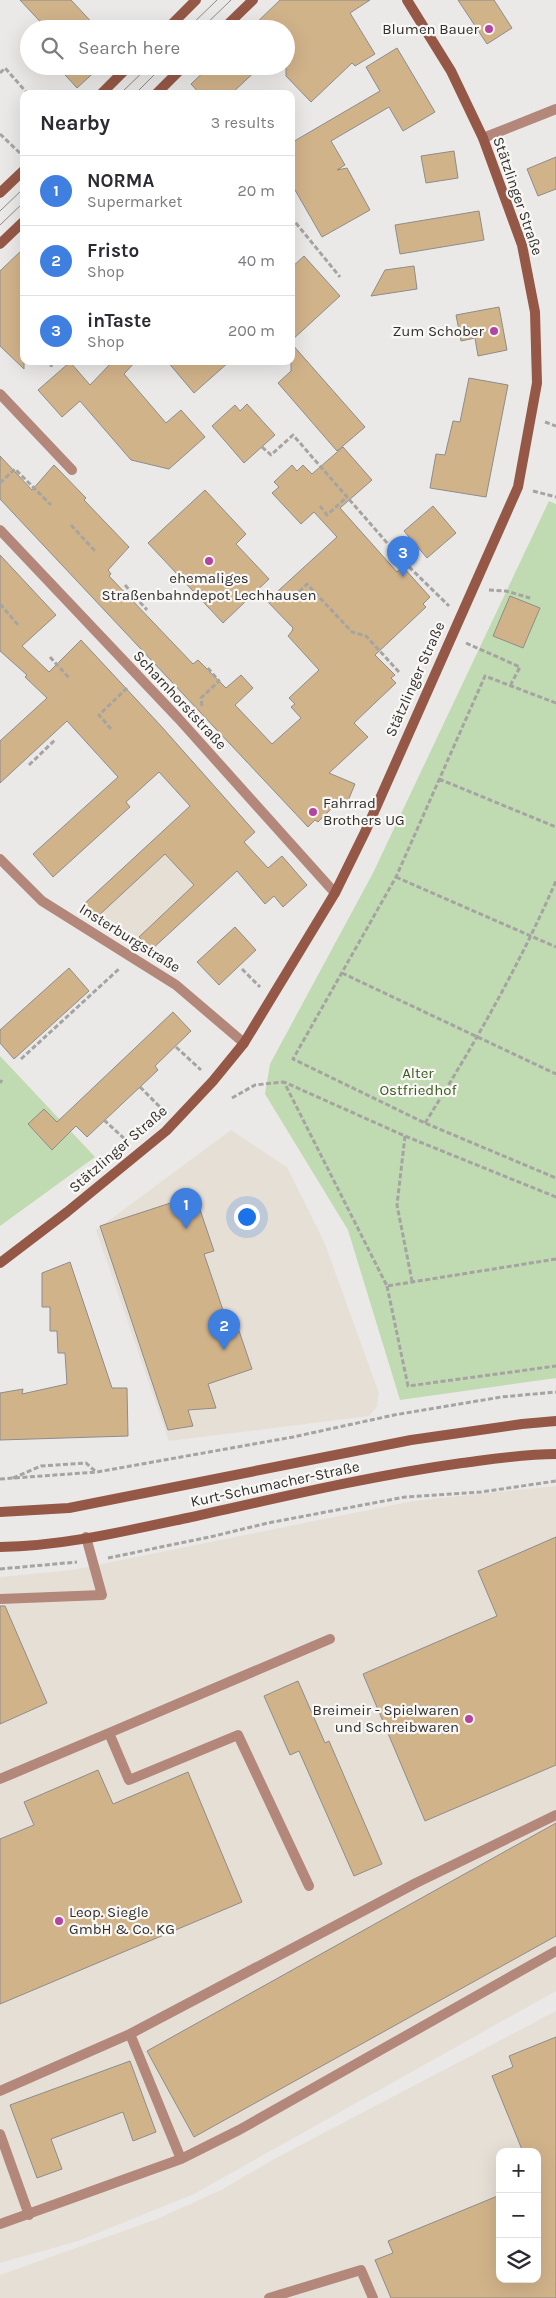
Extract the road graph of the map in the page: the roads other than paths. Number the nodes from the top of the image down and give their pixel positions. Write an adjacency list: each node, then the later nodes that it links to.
1 (196, 0): 4 (street)
2 (253, 0): 5 (street)
3 (407, 0): 11 (street, Stätzlinger Straße)
4 (176, 20)
5 (232, 20)
6 (120, 75): 8 (street)
7 (175, 75): 9 (street)
8 (105, 90)
9 (160, 90)
10 (556, 109): 11 (street)
11 (483, 138): 20 (street, Stätzlinger Straße)
12 (20, 174): 13 (street)
13 (0, 194)
14 (20, 225): 15 (street)
15 (0, 244)
16 (0, 394): 17 (street)
17 (72, 470)
18 (0, 530): 20 (street, Scharnhorststraße)
19 (0, 859): 21 (street, Insterburgstraße)
20 (335, 893): 21 (street, Stätzlinger Straße)
21 (244, 1043): 22 (street, Stätzlinger Straße)
22 (0, 1263)
23 (556, 1421): 25 (street, Kurt-Schumacher-Straße)
24 (556, 1454): 26 (street, Kurt-Schumacher-Straße)
25 (0, 1512)
26 (86, 1537): 27 (street, Kurt-Schumacher-Straße); 28 (street)
27 (0, 1547)
28 (0, 1599)
29 (330, 1640): 30 (street)
30 (109, 1733): 31 (street); 33 (street)
31 (0, 1779)
32 (556, 1815): 35 (street)
33 (309, 1886)
34 (556, 1951): 38 (street)
35 (130, 2034): 36 (street); 38 (street)
36 (0, 2091)
37 (0, 2134): 39 (street)
38 (181, 2159): 39 (street)
39 (29, 2215): 40 (street)
40 (0, 2224)
41 (269, 2298): 42 (street)
42 (373, 2298)

